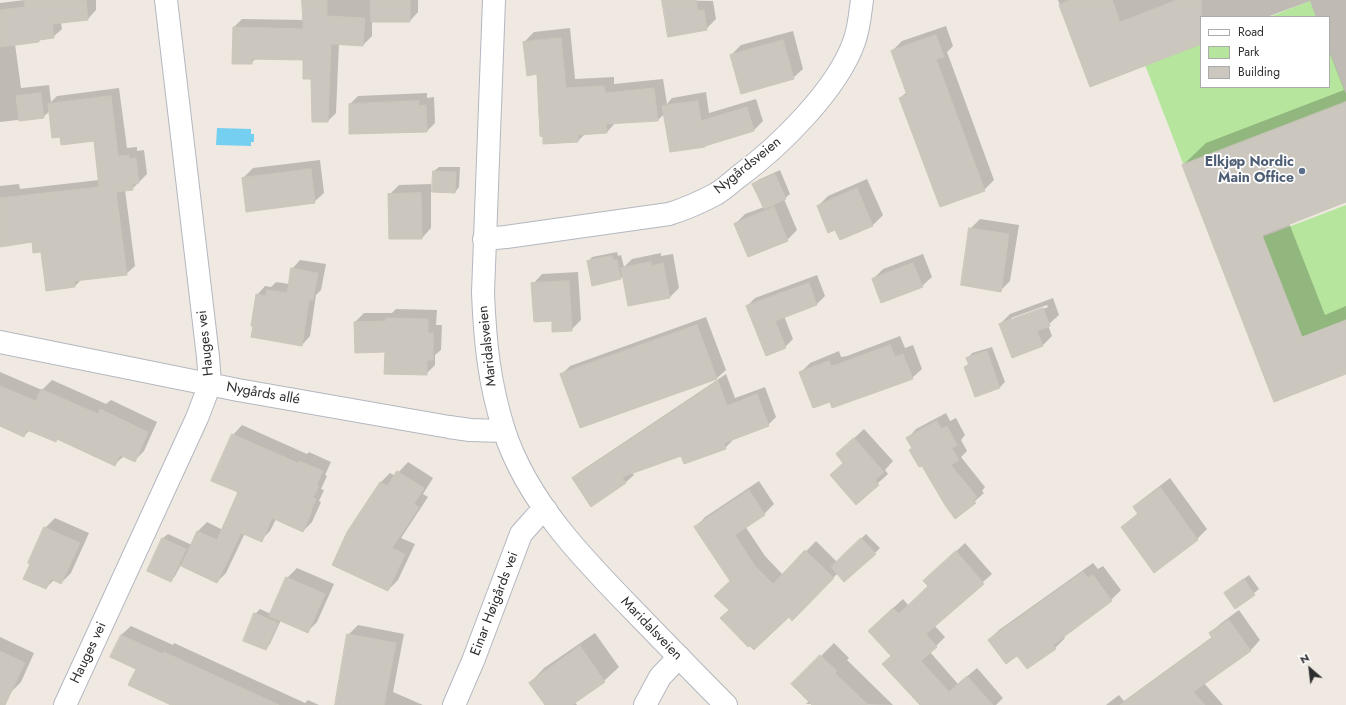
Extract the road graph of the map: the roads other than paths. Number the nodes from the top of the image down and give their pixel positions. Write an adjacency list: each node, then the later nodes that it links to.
1 (166, 0): 6 (street, Hauges vei)
2 (494, 0): 4 (street, Maridalsveien)
3 (862, 0): 4 (street, Nygårdsveien)
4 (484, 239): 7 (street, Maridalsveien)
5 (0, 342): 6 (street, Nygårds allé)
6 (210, 384): 7 (street, Nygårds allé); 10 (street, Hauges vei)
7 (504, 431): 8 (street, Maridalsveien)
8 (546, 510): 9 (street, Maridalsveien); 11 (street, Einar Høigårds vei)
9 (679, 657): 12 (street); 13 (street, Maridalsveien)
10 (65, 705)
11 (454, 705)
12 (645, 705)
13 (726, 705)

